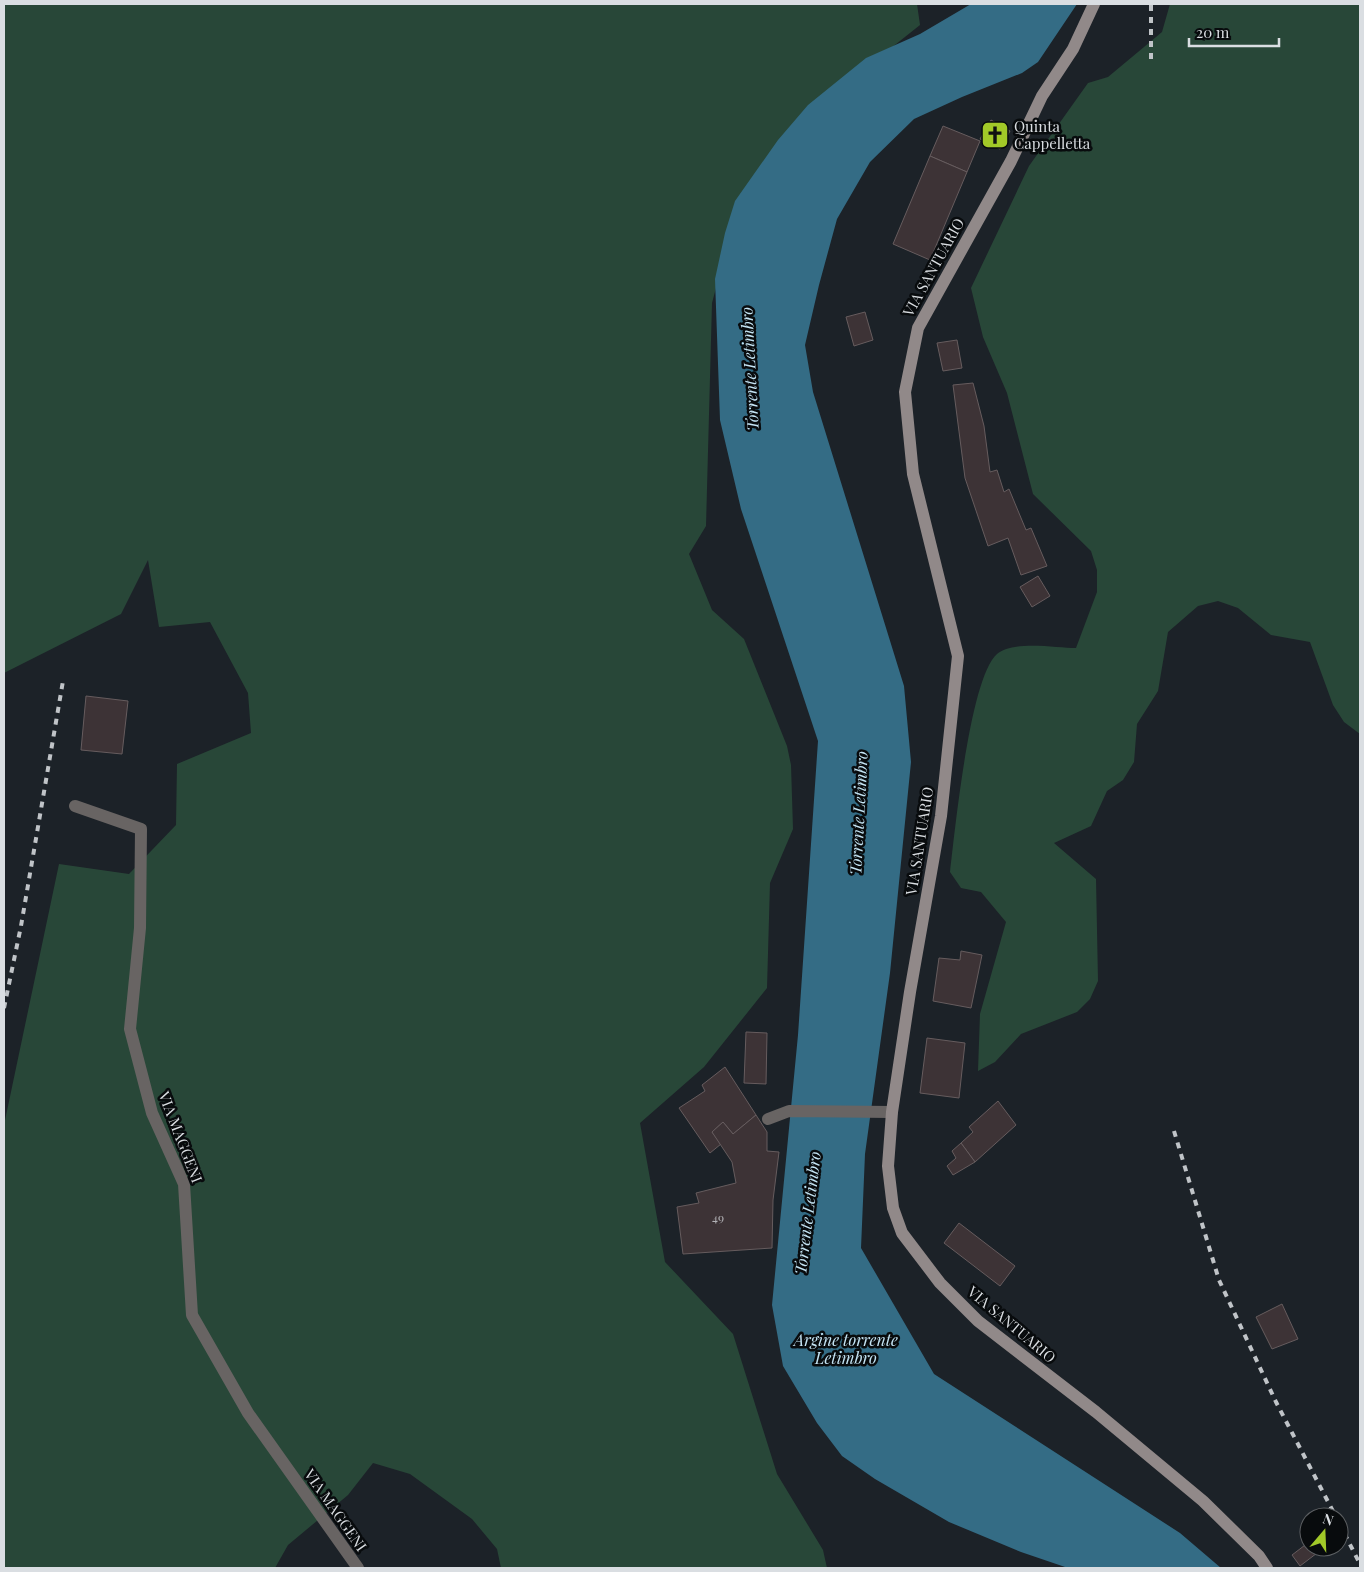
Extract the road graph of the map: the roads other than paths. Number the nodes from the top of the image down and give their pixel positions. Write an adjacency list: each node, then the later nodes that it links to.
1 (1094, 4): 3 (main road, VIA SANTUARIO)
2 (75, 806): 5 (street, VIA MAGGENI)
3 (892, 1112): 4 (street); 6 (main road, VIA SANTUARIO)
4 (768, 1119)
5 (358, 1568)
6 (1267, 1568)

